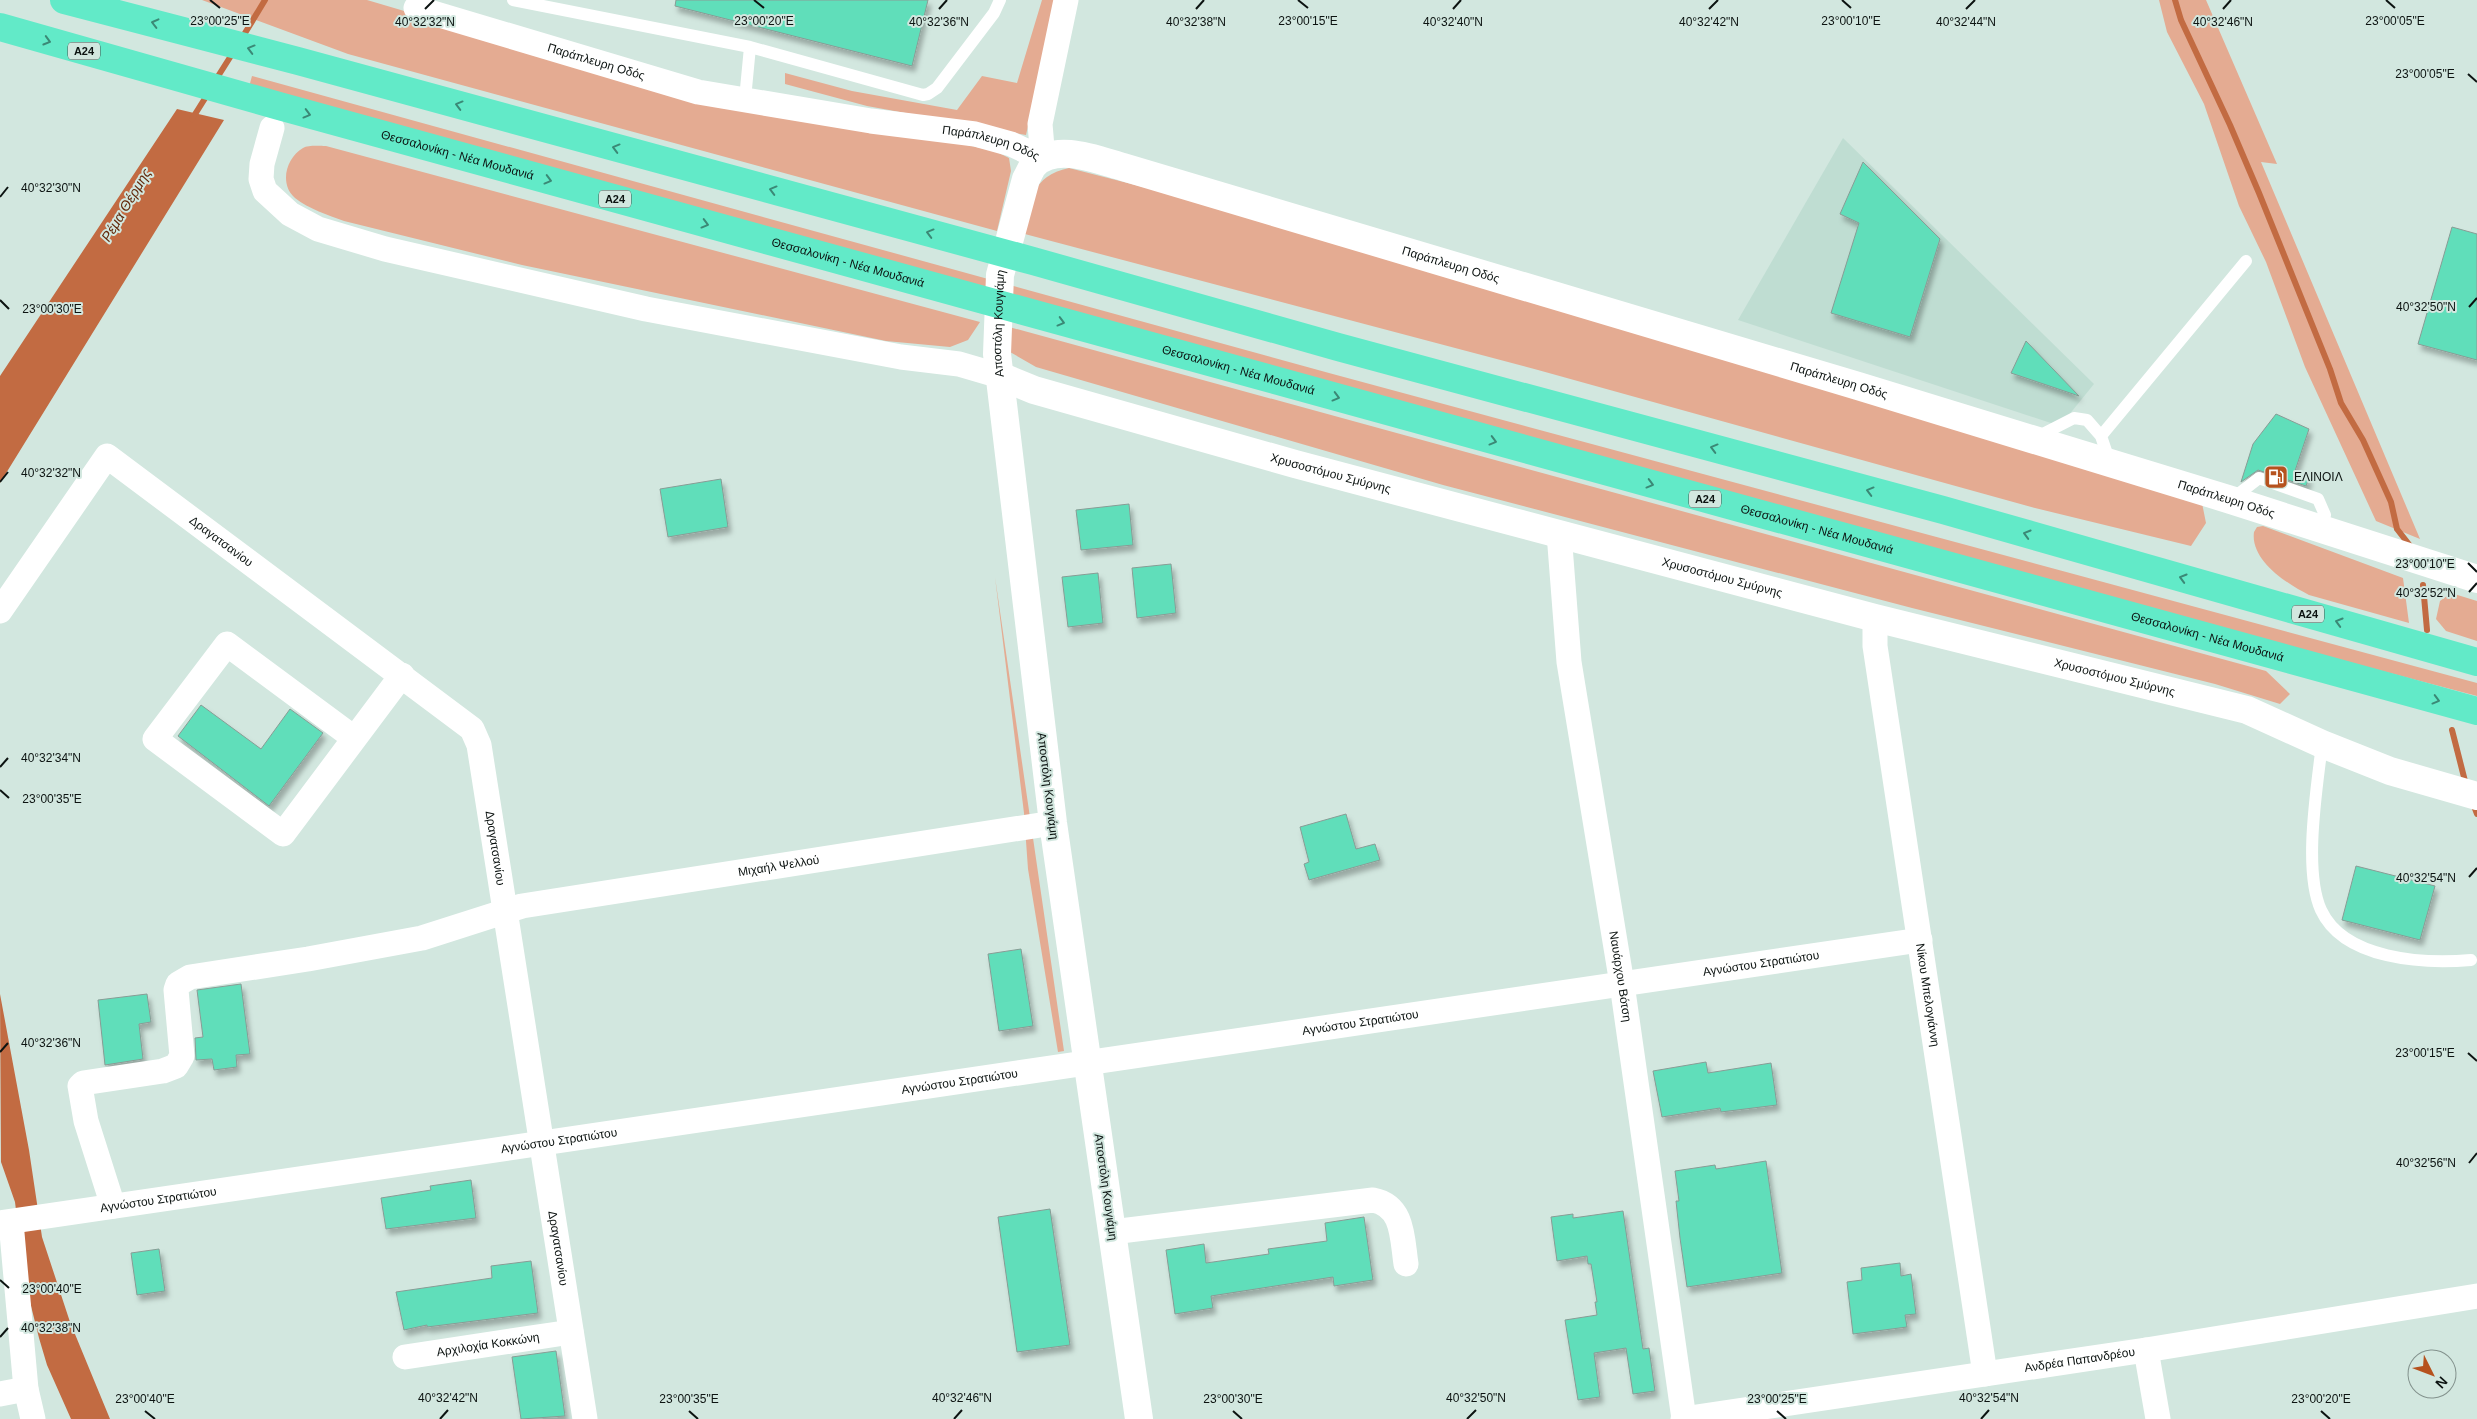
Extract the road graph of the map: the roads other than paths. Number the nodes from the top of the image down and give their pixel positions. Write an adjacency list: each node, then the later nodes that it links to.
1 (66, 0): 24 (highway, Α24, one-way to 1)
2 (514, 0): 7 (lane)
3 (1000, 0): 7 (lane)
4 (1066, 0): 10 (street)
5 (416, 8): 8 (street, Παράπλευρη Οδός)
6 (0, 27): 26 (highway, Θεσσαλονίκη - Νέα Μουδανιά / Α24, one-way to 26)
7 (750, 47): 8 (lane)
8 (744, 99): 10 (street, Παράπλευρη Οδός)
9 (272, 128): 12 (street)
10 (1043, 159): 12 (street, Αποστόλη Κουγιάμη); 16 (street, Παράπλευρη Οδός)
11 (2246, 261): 15 (lane)
12 (1000, 376): 13 (street, Χρυσοστόμου Σμύρνης); 14 (street, Αποστόλη Κουγιάμη)
13 (1034, 390): 14 (street); 20 (street, Χρυσοστόμου Σμύρνης)
14 (1005, 427): 30 (street, Αποστόλη Κουγιάμη)
15 (2101, 436): 16 (lane); 17 (lane)
16 (2032, 439): 17 (street, Παράπλευρη Οδός)
17 (2110, 463): 18 (street, Παράπλευρη Οδός)
18 (2231, 500): 19 (lane); 21 (street, Παράπλευρη Οδός)
19 (2325, 515)
20 (1559, 533): 23 (street, Χρυσοστόμου Σμύρνης); 34 (street, Ναυάρχου Βότση)
21 (2477, 579)
22 (0, 611): 25 (street, Δραγατσανίου)
23 (1876, 618): 28 (street, Χρυσοστόμου Σμύρνης); 32 (street, Νίκου Μπελογιάννη)
24 (2468, 660)
25 (402, 675): 27 (street); 31 (street, Δραγατσανίου)
26 (2477, 711)
27 (354, 738): 27 (street)
28 (2322, 744): 29 (street, Χρυσοστόμου Σμύρνης); 33 (lane)
29 (2477, 796)
30 (1053, 823): 31 (street, Μιχαήλ Ψελλού); 35 (street, Αποστόλη Κουγιάμη)
31 (506, 910): 36 (street, Δραγατσανίου); 37 (street, Μιχαήλ Ψελλού)
32 (1920, 940): 34 (street, Αγνώστου Στρατιώτου); 45 (street, Νίκου Μπελογιάννη)
33 (2471, 960)
34 (1622, 984): 35 (street, Αγνώστου Στρατιώτου); 51 (street, Ναυάρχου Βότση)
35 (1088, 1063): 36 (street, Αγνώστου Στρατιώτου); 39 (street, Αποστόλη Κουγιάμη)
36 (541, 1144): 37 (street, Αγνώστου Στρατιώτου); 42 (street, Δραγατσανίου)
37 (113, 1206): 38 (street, Αγνώστου Στρατιώτου)
38 (6, 1222): 46 (street)
39 (1112, 1232): 40 (street); 50 (street, Αποστόλη Κουγιάμη)
40 (1406, 1264)
41 (2477, 1296): 43 (street, Ανδρέα Παπανδρέου)
42 (571, 1332): 44 (street, Αρχιλοχία Κοκκώνη); 49 (street, Δραγατσανίου)
43 (2146, 1350): 45 (street, Ανδρέα Παπανδρέου); 52 (street)
44 (405, 1357)
45 (1985, 1374): 51 (street, Ανδρέα Παπανδρέου)
46 (26, 1389): 47 (street); 48 (street)
47 (0, 1394)
48 (33, 1419)
49 (585, 1419)
50 (1139, 1419)
51 (1684, 1419)
52 (2158, 1419)

